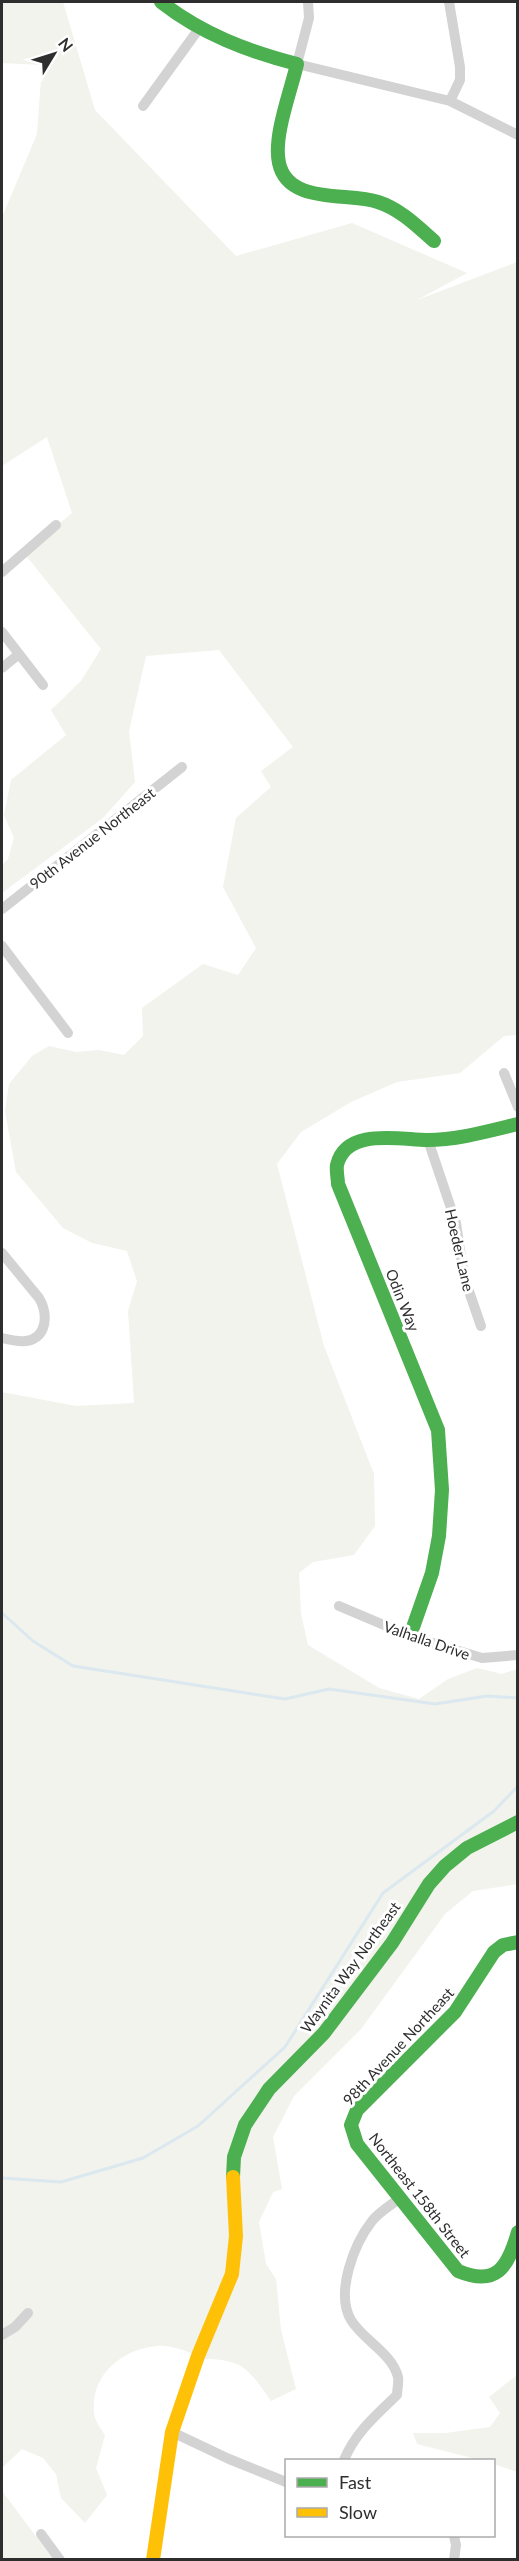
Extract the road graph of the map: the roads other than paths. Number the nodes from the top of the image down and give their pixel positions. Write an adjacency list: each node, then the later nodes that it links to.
1 (161, 2): 4 (street)
2 (308, 2): 5 (street)
3 (449, 2): 6 (street)
4 (198, 30): 5 (street); 7 (street)
5 (297, 64): 6 (street); 9 (street)
6 (450, 101): 8 (street)
7 (143, 106)
8 (518, 135)
9 (434, 241)
10 (56, 525): 11 (street)
11 (2, 572)
12 (2, 632): 13 (street)
13 (19, 654): 14 (street); 15 (street)
14 (2, 668)
15 (44, 685)
16 (182, 766): 17 (street, 90th Avenue Northeast)
17 (2, 909)
18 (2, 946): 19 (street)
19 (68, 1033)
20 (504, 1073): 21 (street)
21 (518, 1107)
22 (518, 1124): 23 (street, Odin Way)
23 (428, 1140): 25 (street, Hoeder Lane); 28 (street, Odin Way)
24 (2, 1253): 26 (street)
25 (481, 1326)
26 (2, 1338)
27 (339, 1606): 28 (street, Valhalla Drive)
28 (410, 1636): 29 (street, Valhalla Drive)
29 (518, 1655)
30 (518, 1822): 37 (street, Waynita Way Northeast)
31 (518, 1942): 32 (street, 98th Avenue Northeast)
32 (351, 2125): 33 (street, Northeast 158th Street)
33 (400, 2198): 34 (street, Northeast 158th Street); 38 (street)
34 (518, 2232)
35 (28, 2313): 36 (street)
36 (2, 2335)
37 (172, 2432): 39 (street); 43 (street, Waynita Way Northeast)
38 (344, 2459)
39 (285, 2482)
40 (41, 2534): 42 (street)
41 (454, 2537): 44 (street)
42 (60, 2559)
43 (153, 2559)
44 (454, 2559)

